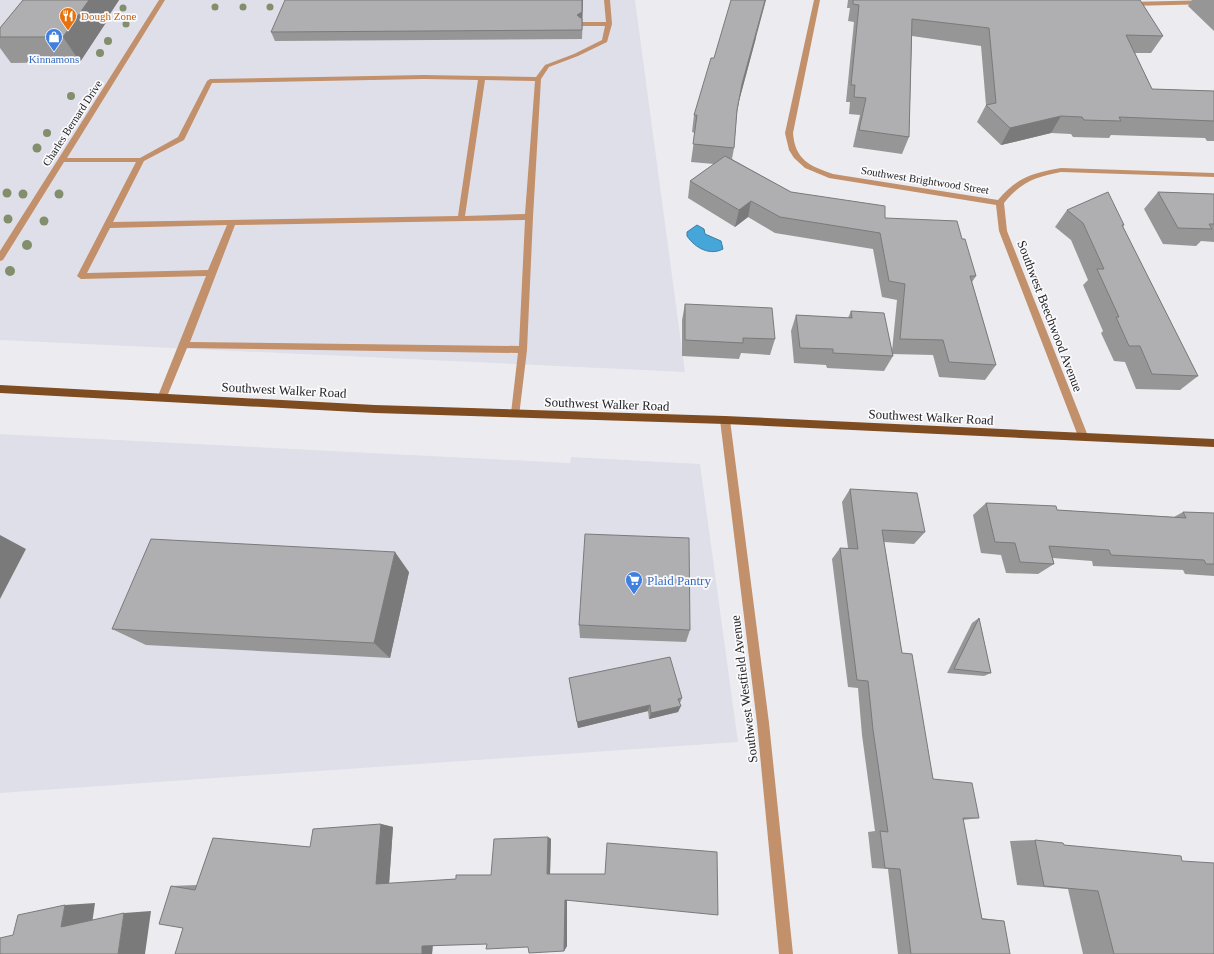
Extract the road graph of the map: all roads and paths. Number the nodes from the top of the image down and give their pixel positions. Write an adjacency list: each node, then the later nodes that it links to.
1 (162, 0): 10 (street, Charles Bernard Drive)
2 (607, 0): 7 (street)
3 (817, 0): 13 (street, Southwest Brightwood Street)
4 (1214, 2): 5 (street)
5 (1120, 4)
6 (582, 24): 7 (street)
7 (609, 24): 9 (street)
8 (482, 78): 9 (street); 11 (street); 15 (street)
9 (538, 79): 14 (street)
10 (61, 160): 11 (street); 18 (street, Charles Bernard Drive)
11 (141, 160): 17 (street)
12 (1214, 174): 13 (street, Southwest Brightwood Street)
13 (1000, 203): 26 (street, Southwest Beechwood Avenue)
14 (529, 217): 15 (street); 21 (street)
15 (461, 219): 16 (street)
16 (232, 222): 17 (street); 19 (street)
17 (108, 225): 19 (street)
18 (0, 258)
19 (211, 273): 20 (street)
20 (184, 345): 21 (street); 23 (street)
21 (523, 350): 24 (street)
22 (0, 389): 23 (main road, Southwest Walker Road)
23 (163, 396): 24 (main road, Southwest Walker Road)
24 (516, 413): 25 (main road, Southwest Walker Road)
25 (725, 420): 26 (main road, Southwest Walker Road); 28 (street, Southwest Westfield Avenue)
26 (1083, 436): 27 (main road, Southwest Walker Road)
27 (1214, 442)
28 (786, 954)

